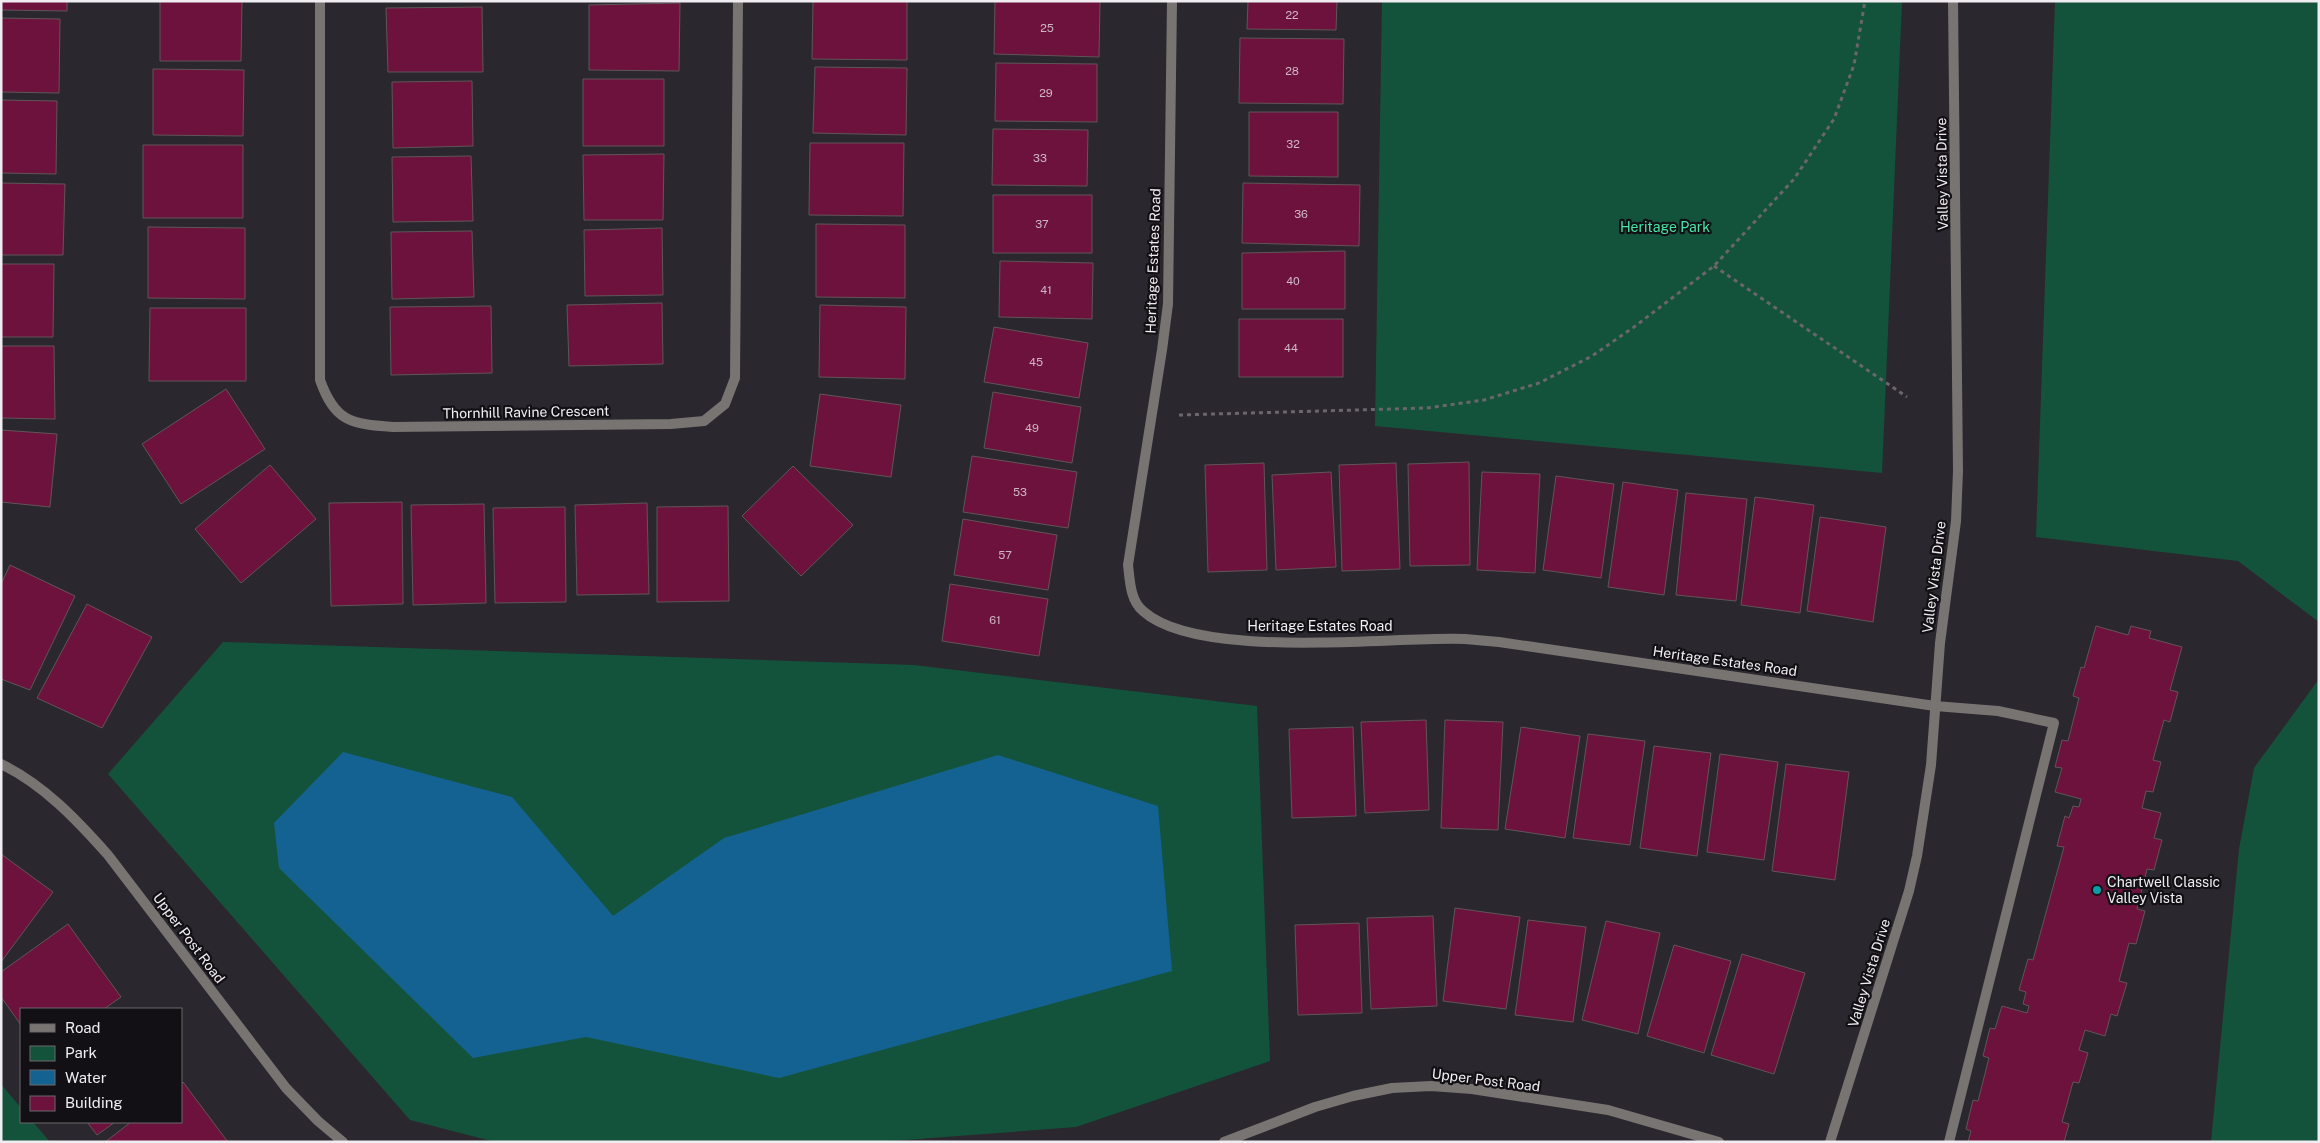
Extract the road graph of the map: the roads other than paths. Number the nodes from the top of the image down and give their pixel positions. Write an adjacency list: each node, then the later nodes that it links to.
1 (320, 1): 2 (street, Thornhill Ravine Crescent)
2 (738, 1)
3 (1172, 1): 5 (street, Heritage Estates Road)
4 (1954, 1): 5 (street, Valley Vista Drive)
5 (1936, 706): 10 (street, Valley Vista Drive); 11 (street, Heritage Estates Road)
6 (1, 764): 7 (street, Upper Post Road)
7 (343, 1142)
8 (1224, 1142): 9 (street, Upper Post Road)
9 (1719, 1142)
10 (1830, 1142)
11 (1949, 1142)

